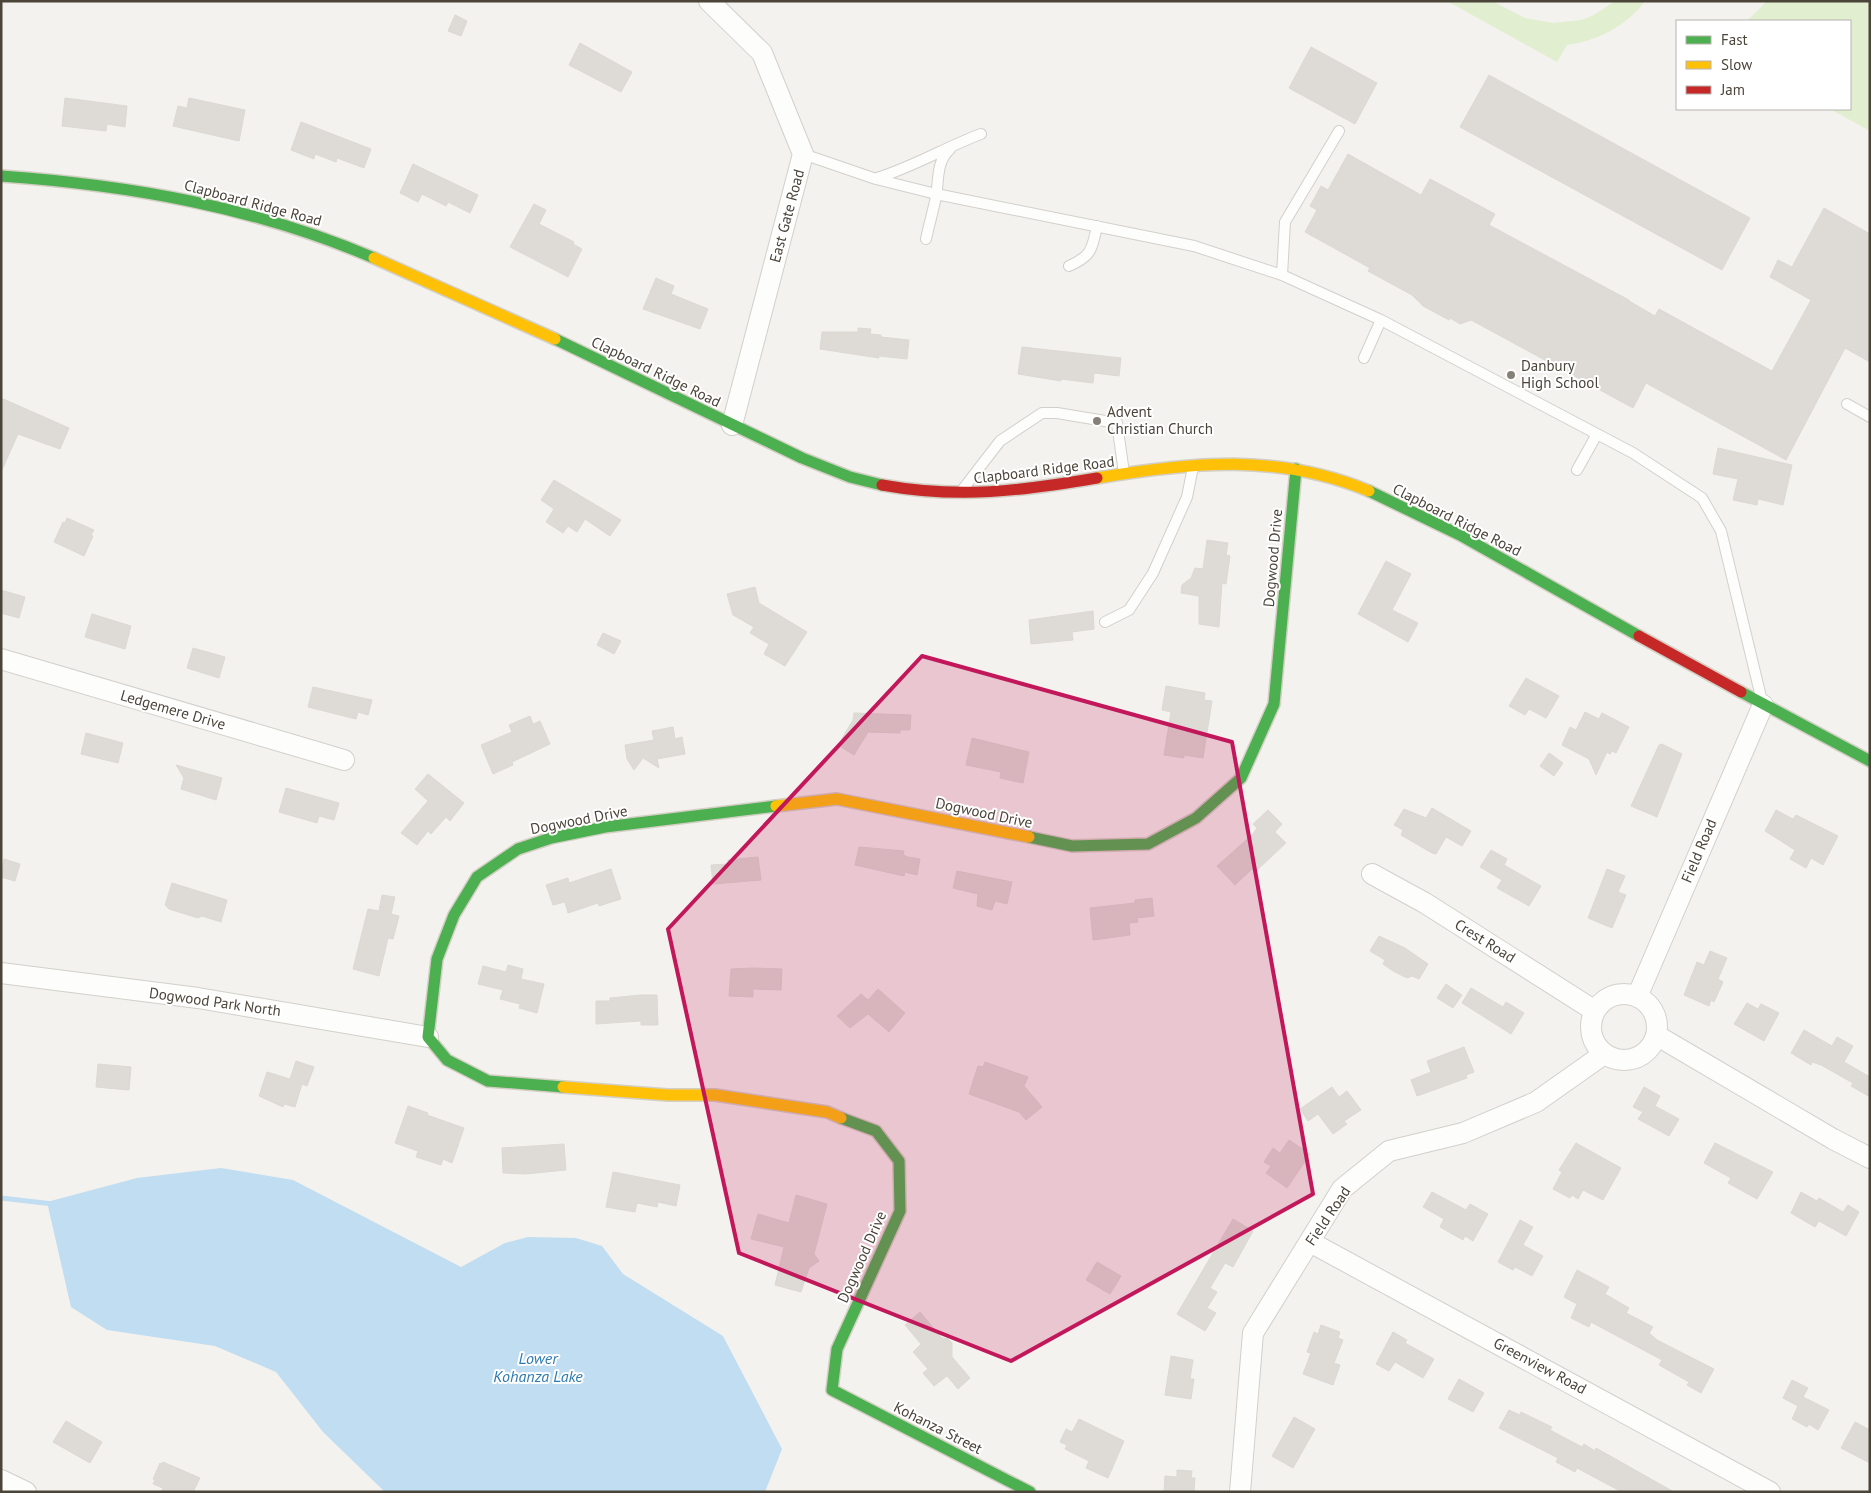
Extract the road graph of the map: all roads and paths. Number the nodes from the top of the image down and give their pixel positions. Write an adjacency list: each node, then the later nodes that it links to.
1 (709, 1): 5 (street, East Gate Road)
2 (1339, 131): 12 (lane)
3 (981, 134): 4 (lane)
4 (954, 144): 7 (lane); 8 (lane)
5 (803, 154): 7 (lane); 17 (street, East Gate Road)
6 (1, 176): 17 (street, Clapboard Ridge Road)
7 (876, 179): 8 (lane)
8 (936, 194): 9 (lane); 10 (lane)
9 (1097, 226): 11 (lane); 12 (lane)
10 (926, 239)
11 (1069, 266)
12 (1282, 276): 13 (lane)
13 (1381, 320): 14 (lane); 18 (lane)
14 (1364, 358)
15 (1847, 404): 16 (lane)
16 (1870, 417)
17 (732, 425): 23 (street, Clapboard Ridge Road)
18 (1597, 434): 21 (lane); 26 (lane)
19 (1193, 464): 20 (street, Clapboard Ridge Road); 22 (street, Clapboard Ridge Road); 24 (lane)
20 (1296, 469): 26 (street, Clapboard Ridge Road); 34 (street, Dogwood Drive)
21 (1577, 470)
22 (1124, 475): 23 (street, Clapboard Ridge Road); 23 (lane)
23 (959, 494)
24 (1105, 622)
25 (1, 659): 27 (street, Ledgemere Drive)
26 (1763, 706): 28 (street, Clapboard Ridge Road); 31 (street, Field Road)
27 (344, 760)
28 (1870, 761)
29 (1372, 874): 32 (street, Crest Road)
30 (1, 973): 34 (street, Dogwood Park North)
31 (1637, 997): 32 (street); 33 (street)
32 (1595, 1011): 35 (street)
33 (1656, 1036): 35 (street); 36 (street)
34 (428, 1037): 38 (street, Dogwood Drive)
35 (1604, 1054): 37 (street, Field Road)
36 (1870, 1158)
37 (1310, 1242): 42 (street, Field Road); 43 (street, Greenview Road)
38 (832, 1390): 41 (street, Kohanza Street)
39 (1, 1480): 40 (street)
40 (26, 1492)
41 (1030, 1492)
42 (1240, 1492)
43 (1770, 1492)

